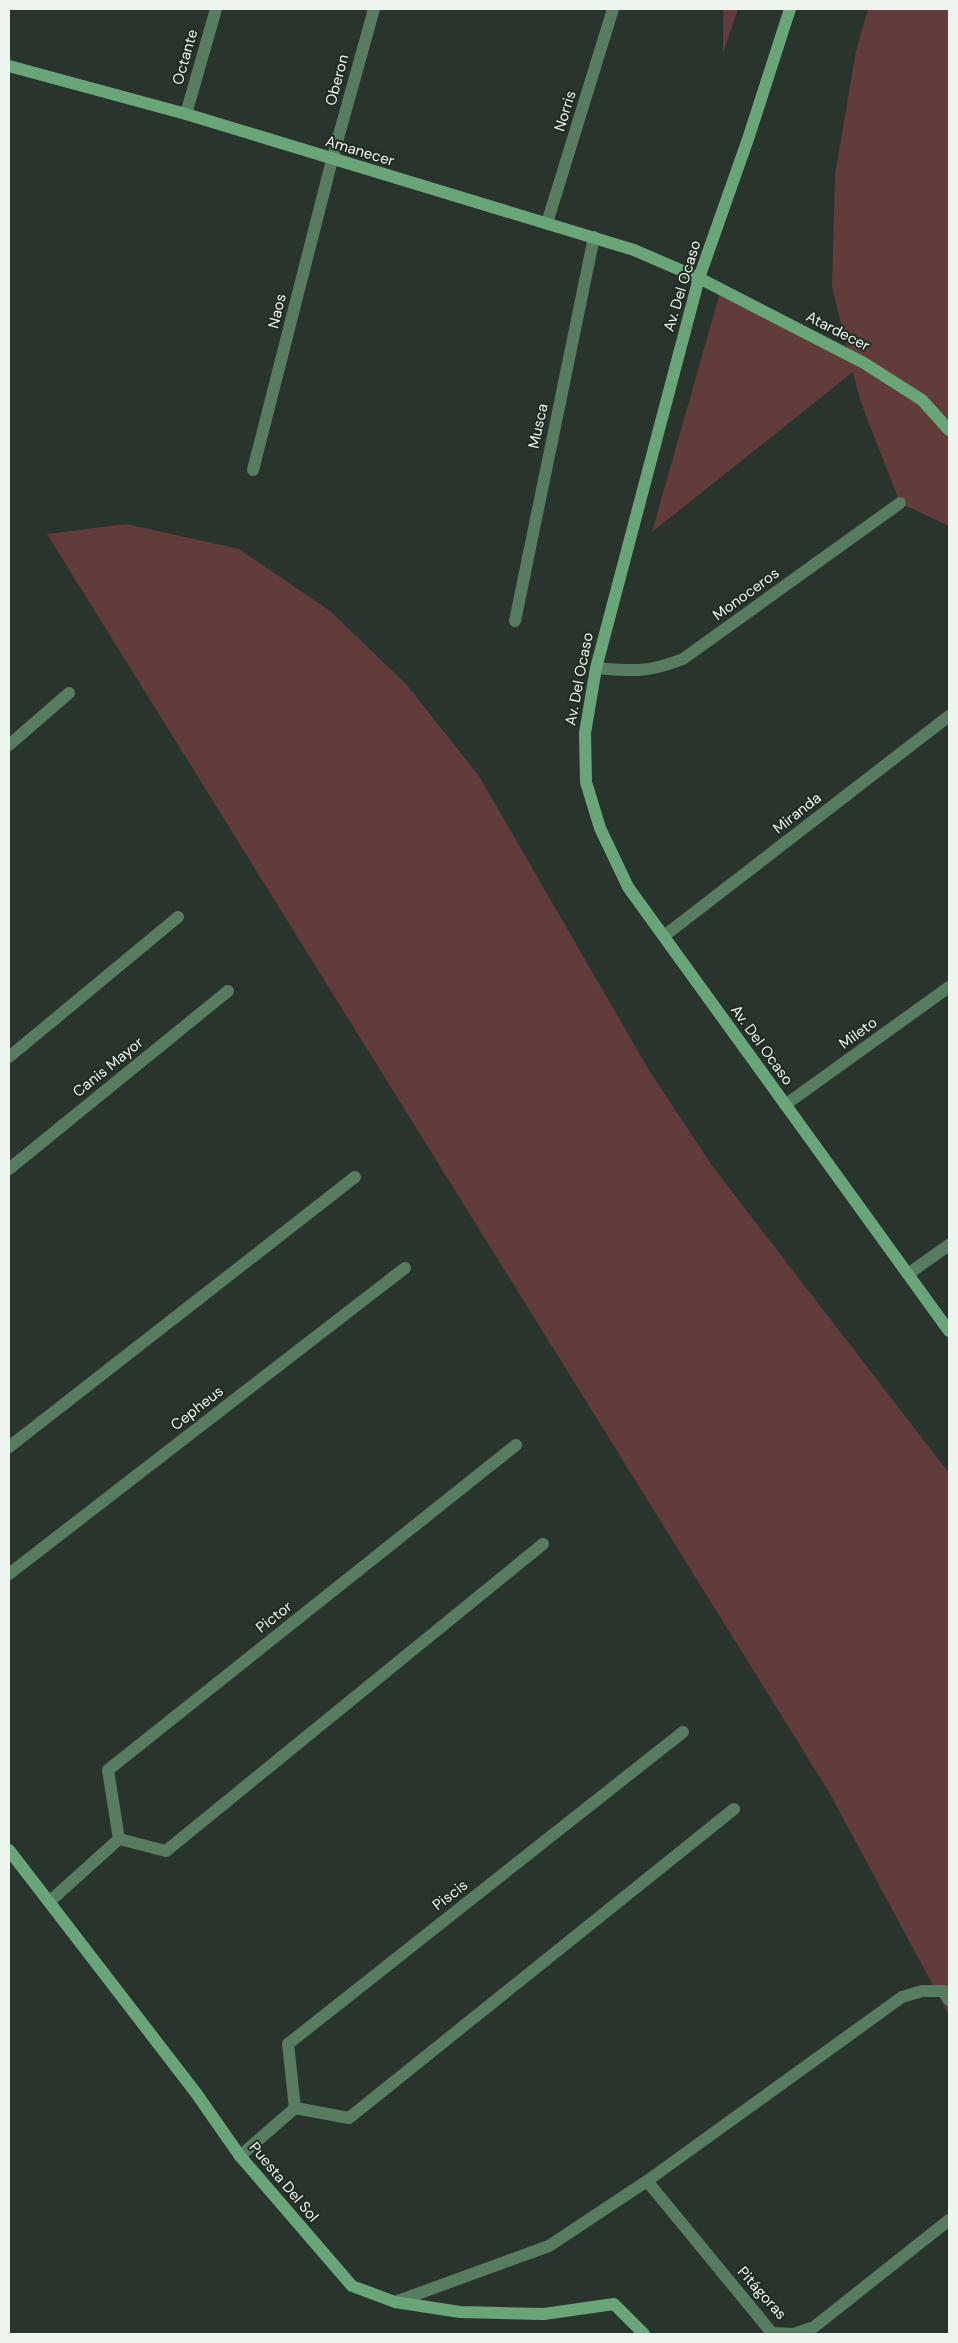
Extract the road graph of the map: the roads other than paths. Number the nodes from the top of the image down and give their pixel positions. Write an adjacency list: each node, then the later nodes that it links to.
1 (216, 9): 6 (street, Octante)
2 (374, 9): 7 (street, Oberon)
3 (613, 9): 8 (street, Norris)
4 (790, 9): 10 (street, Av. Del Ocaso)
5 (9, 66): 6 (street, Amanecer)
6 (186, 114): 7 (street, Amanecer)
7 (332, 160): 8 (street, Amanecer); 12 (street, Naos)
8 (547, 223): 9 (street, Amanecer)
9 (594, 237): 10 (street, Amanecer); 14 (street, Musca)
10 (699, 278): 11 (street, Atardecer); 15 (street, Av. Del Ocaso)
11 (949, 430)
12 (253, 470)
13 (900, 503): 15 (street, Monoceros)
14 (515, 621)
15 (596, 668): 20 (street, Av. Del Ocaso)
16 (69, 694): 18 (street)
17 (949, 716): 20 (street, Miranda)
18 (9, 744)
19 (178, 917): 23 (street)
20 (664, 936): 24 (street, Av. Del Ocaso)
21 (949, 987): 24 (street, Mileto)
22 (228, 991): 25 (street, Canis Mayor)
23 (9, 1057)
24 (785, 1105): 29 (street, Av. Del Ocaso)
25 (9, 1169)
26 (355, 1176): 32 (street)
27 (949, 1245): 29 (street)
28 (404, 1268): 34 (street, Cepheus)
29 (908, 1274): 30 (street, Av. Del Ocaso)
30 (949, 1331)
31 (516, 1446): 37 (street, Pictor)
32 (9, 1447)
33 (542, 1544): 37 (street)
34 (9, 1574)
35 (683, 1732): 41 (street, Piscis)
36 (734, 1809): 41 (street)
37 (119, 1840): 39 (street)
38 (9, 1850): 39 (street, Puesta Del Sol)
39 (49, 1902): 42 (street, Puesta Del Sol)
40 (949, 2000): 43 (street)
41 (295, 2108): 42 (street)
42 (240, 2156): 45 (street, Puesta Del Sol)
43 (647, 2181): 44 (street, Pitágoras); 45 (street)
44 (949, 2220)
45 (395, 2302): 46 (street, Puesta Del Sol)
46 (644, 2334)

